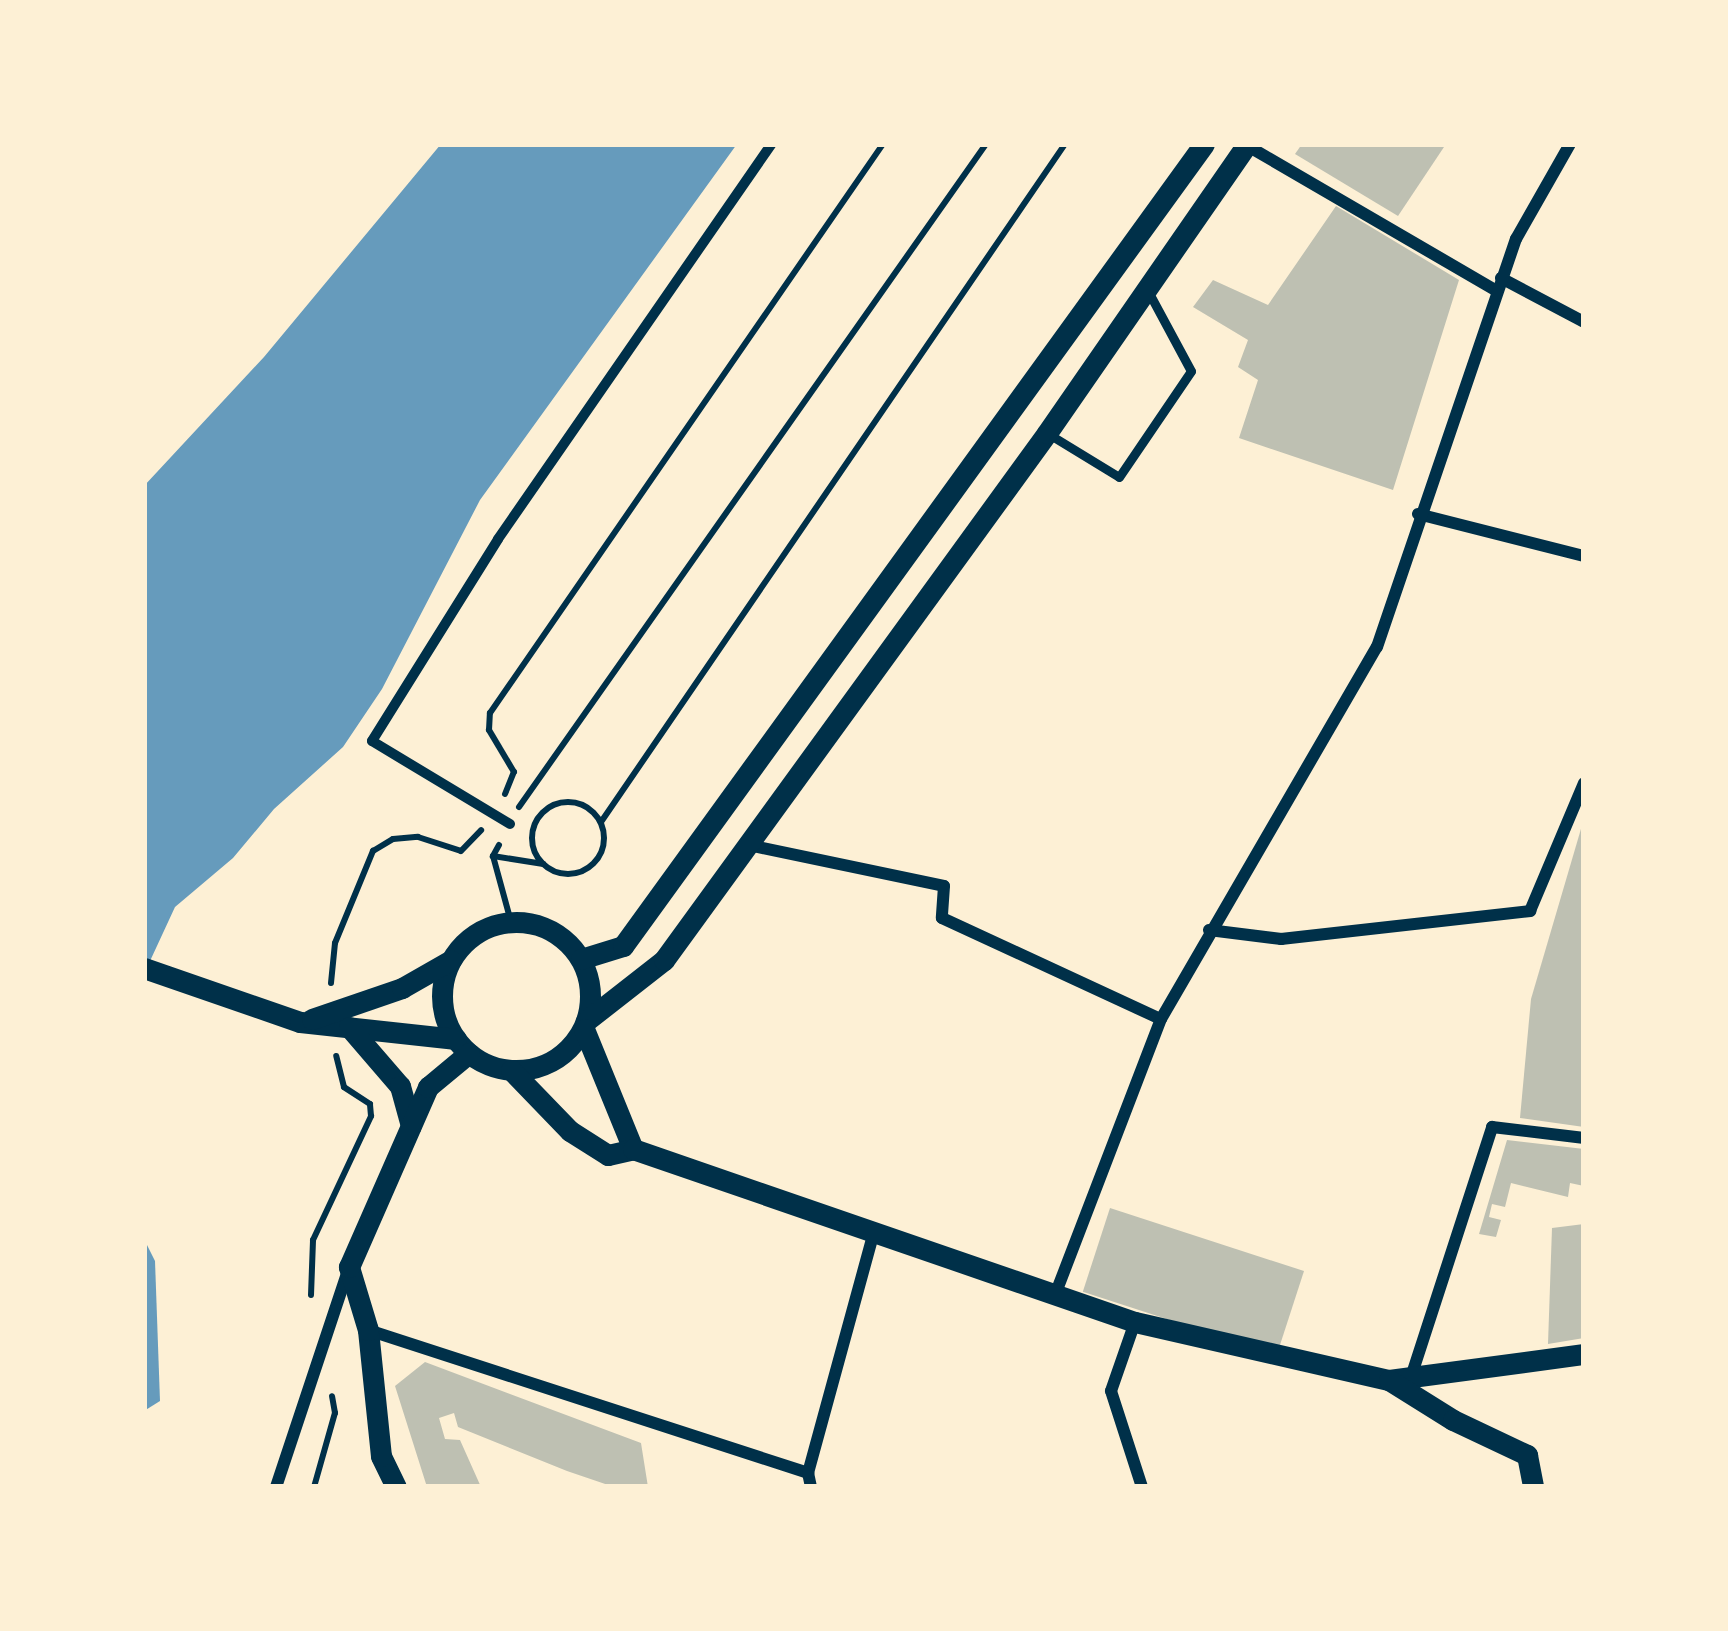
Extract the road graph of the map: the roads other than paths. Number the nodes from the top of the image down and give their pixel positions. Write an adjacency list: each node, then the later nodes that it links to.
1 (772, 144): 12 (street)
2 (1204, 144): 15 (street)
3 (1247, 144): 5 (street); 6 (street)
4 (1570, 144): 5 (street)
5 (1499, 285): 7 (street); 9 (street)
6 (1145, 286): 8 (street); 8 (lane)
7 (1584, 322)
8 (1047, 433): 13 (street)
9 (1418, 514): 10 (street); 14 (street)
10 (1584, 556)
11 (1584, 783): 14 (street)
12 (510, 824)
13 (748, 845): 18 (street); 20 (street)
14 (1210, 931): 18 (street)
15 (581, 959): 16 (street); 20 (street)
16 (452, 960): 19 (street); 22 (street)
17 (144, 968): 19 (street)
18 (1161, 1019): 29 (street)
19 (300, 1022): 21 (street)
20 (585, 1025): 23 (street); 26 (street)
21 (349, 1027): 22 (street); 24 (street)
22 (462, 1046): 23 (street); 24 (street)
23 (511, 1070): 26 (street)
24 (411, 1126): 28 (street)
25 (1584, 1138): 33 (street)
26 (633, 1149): 27 (street)
27 (874, 1231): 29 (street); 34 (street)
28 (349, 1267): 31 (street); 35 (street)
29 (1055, 1295): 30 (street)
30 (1135, 1322): 33 (street); 37 (street)
31 (368, 1330): 34 (street); 36 (street)
32 (1584, 1354): 33 (street)
33 (1400, 1379): 38 (street)
34 (810, 1480)
35 (276, 1487)
36 (396, 1487)
37 (1142, 1487)
38 (1533, 1487)

